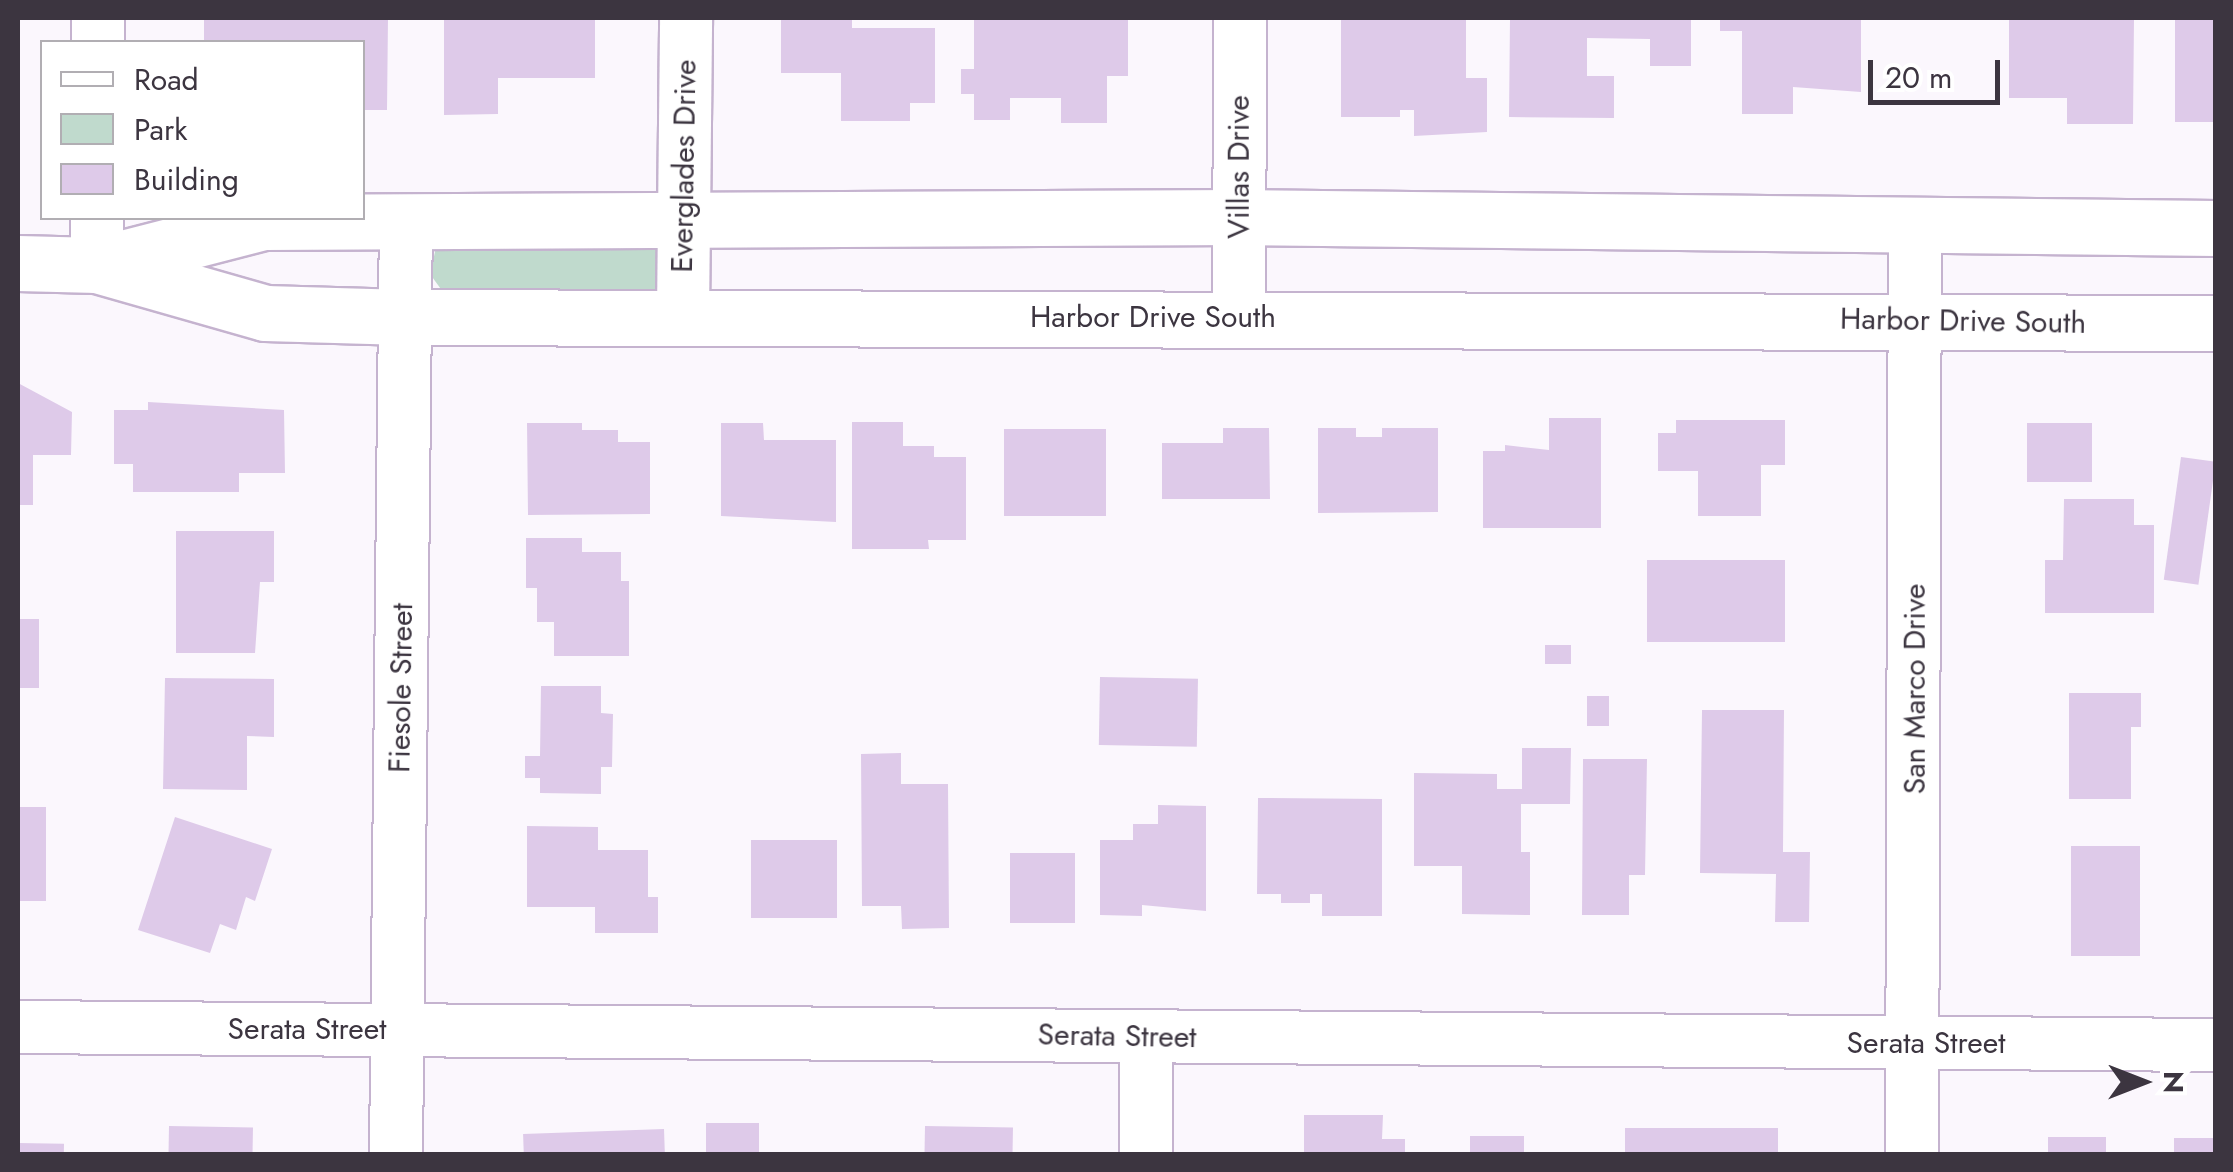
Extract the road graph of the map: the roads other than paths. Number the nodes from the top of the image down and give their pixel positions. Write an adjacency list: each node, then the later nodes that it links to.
1 (686, 18): 5 (street, Everglades Drive)
2 (1240, 18): 3 (street, Villas Drive)
3 (1238, 216): 5 (street, Harbor Drive South); 6 (street, Harbor Drive South); 11 (street, Villas Drive)
4 (406, 222): 5 (street, Harbor Drive South); 8 (street, Harbor Drive South); 12 (street, Fiesole Street)
5 (684, 223): 10 (street, Everglades Drive)
6 (1915, 224): 7 (street, Harbor Drive South); 13 (street, San Marco Drive)
7 (2216, 228)
8 (97, 241): 9 (street, Harbor Drive South); 12 (street, Harbor Drive South)
9 (18, 264)
10 (683, 316): 11 (street, Harbor Drive South); 12 (street, Harbor Drive South)
11 (1238, 317): 13 (street, Harbor Drive South)
12 (406, 318): 16 (street, Fiesole Street)
13 (1916, 320): 14 (street, Harbor Drive South); 18 (street, San Marco Drive)
14 (2216, 323)
15 (18, 1027): 16 (street, Serata Street)
16 (397, 1029): 17 (street, Serata Street); 20 (street, Fiesole Street)
17 (1146, 1036): 18 (street, Serata Street); 21 (street)
18 (1913, 1043): 19 (street, Serata Street); 22 (street, San Marco Drive)
19 (2216, 1045)
20 (396, 1154)
21 (1146, 1154)
22 (1912, 1154)

